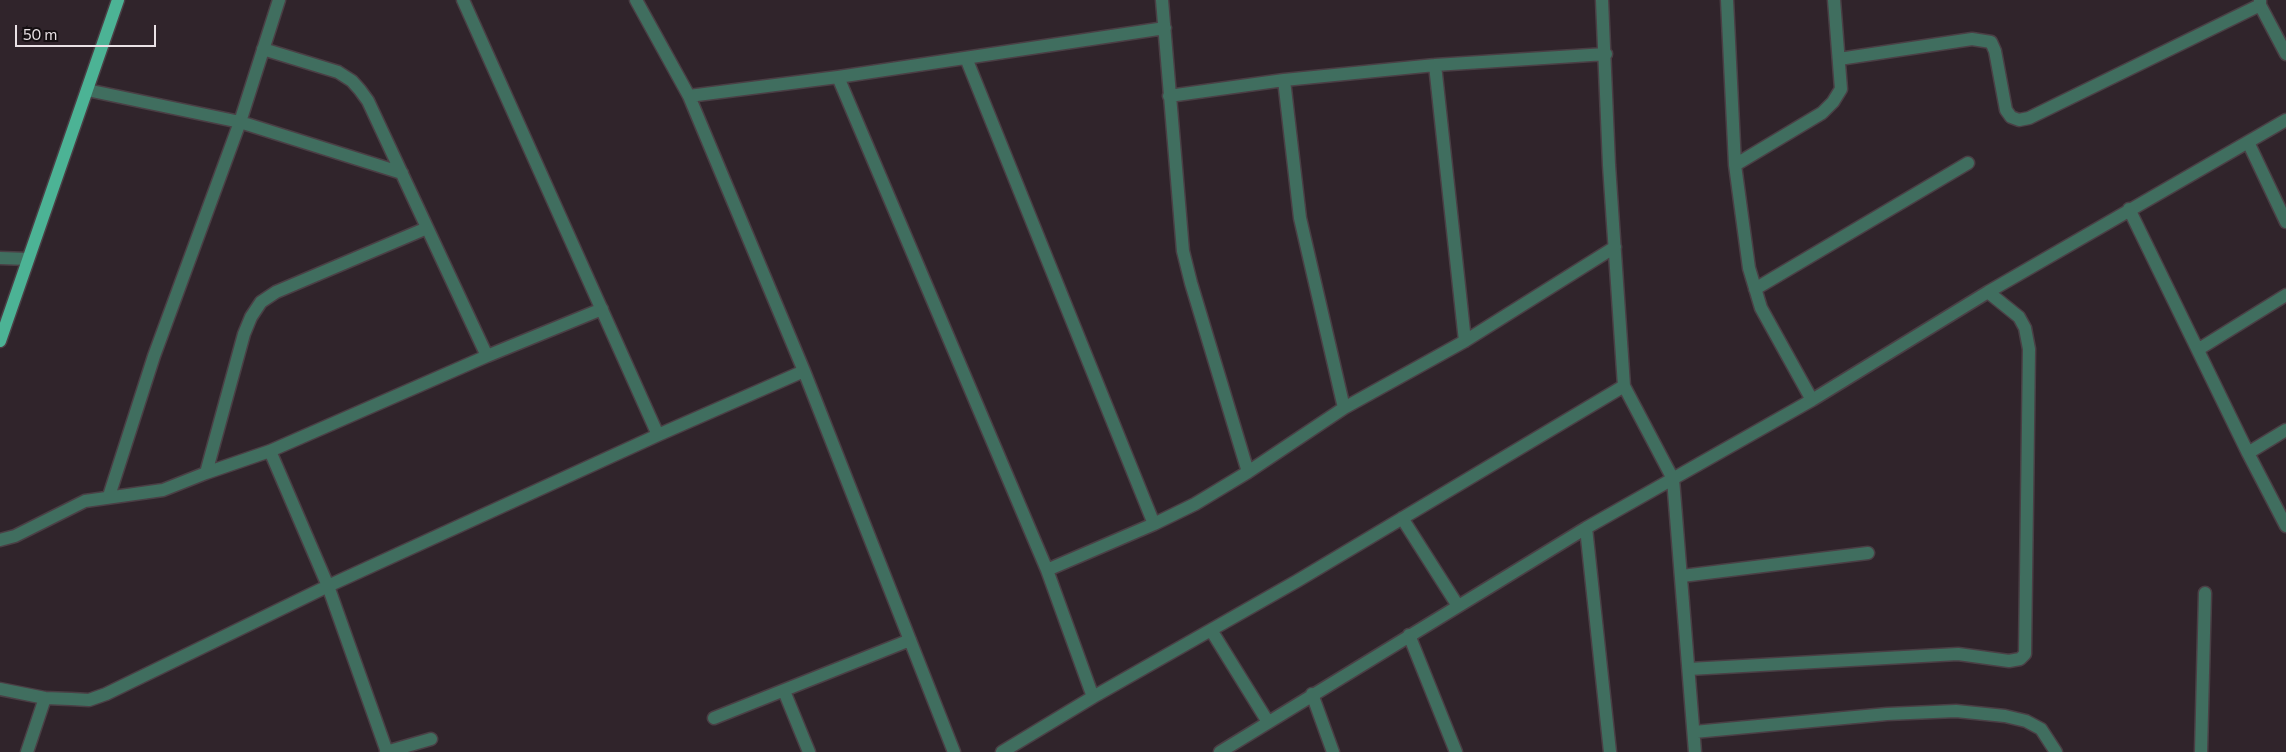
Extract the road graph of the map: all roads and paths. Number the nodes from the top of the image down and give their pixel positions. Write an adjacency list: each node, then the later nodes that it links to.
1 (118, 0): 19 (main road)
2 (279, 0): 11 (street)
3 (463, 0): 37 (street)
4 (636, 0): 20 (street)
5 (1162, 0): 10 (street)
6 (1602, 0): 12 (street)
7 (1728, 0): 26 (street)
8 (1834, 0): 15 (street)
9 (2260, 3): 13 (street); 15 (street)
10 (1165, 28): 14 (street); 21 (street)
11 (263, 49): 23 (street); 27 (street)
12 (1606, 54): 16 (street); 31 (street)
13 (2286, 54)
14 (966, 58): 17 (street); 55 (street)
15 (1839, 59): 26 (street)
16 (1435, 65): 18 (street); 39 (street)
17 (838, 77): 20 (street); 60 (street)
18 (1284, 80): 21 (street); 45 (street)
19 (87, 90): 23 (street); 33 (main road)
20 (689, 96): 42 (street)
21 (1169, 96): 51 (street)
22 (2286, 120): 24 (street)
23 (240, 122): 27 (street); 53 (street)
24 (2248, 142): 28 (street); 29 (street)
25 (1968, 163): 34 (street)
26 (1735, 165): 34 (street)
27 (402, 173): 30 (street)
28 (2129, 210): 35 (street); 40 (street)
29 (2286, 222)
30 (427, 228): 41 (street); 50 (street)
31 (1615, 247): 39 (street); 43 (street)
32 (0, 258): 33 (street)
33 (28, 259): 38 (main road)
34 (1755, 289): 44 (street)
35 (1988, 292): 44 (street); 68 (street)
36 (2286, 295): 40 (street)
37 (602, 309): 41 (street); 47 (street)
38 (1, 334)
39 (1465, 340): 45 (street)
40 (2199, 349): 49 (street)
41 (487, 356): 48 (street)
42 (804, 372): 47 (street); 67 (street)
43 (1624, 386): 52 (street); 54 (street)
44 (1812, 400): 52 (street)
45 (1344, 408): 51 (street)
46 (2286, 430): 49 (street)
47 (658, 435): 62 (street)
48 (270, 451): 50 (street); 62 (street)
49 (2248, 453): 56 (street)
50 (206, 472): 53 (street)
51 (1248, 472): 55 (street)
52 (1672, 479): 57 (street); 61 (street)
53 (110, 496): 58 (street)
54 (1402, 518): 64 (street); 65 (street)
55 (1154, 524): 60 (street)
56 (2286, 526)
57 (1586, 528): 64 (street); 86 (street)
58 (0, 540)
59 (1868, 553): 61 (street)
60 (1047, 570): 72 (street)
61 (1682, 576): 68 (street)
62 (328, 586): 73 (street); 79 (street)
63 (2205, 593): 89 (street)
64 (1458, 606): 66 (street)
65 (1211, 630): 72 (street); 75 (street)
66 (1410, 635): 71 (street); 85 (street)
67 (910, 640): 70 (street); 81 (street)
68 (1689, 668): 76 (street)
69 (0, 689): 73 (street)
70 (784, 691): 74 (street); 80 (street)
71 (1312, 694): 75 (street); 84 (street)
72 (1093, 697): 82 (street)
73 (45, 698): 78 (street)
74 (714, 718)
75 (1268, 722): 83 (street)
76 (1694, 732): 87 (street); 88 (street)
77 (431, 739): 79 (street)
78 (27, 752)
79 (387, 752)
80 (809, 752)
81 (954, 752)
82 (1002, 752)
83 (1220, 752)
84 (1333, 752)
85 (1456, 752)
86 (1610, 752)
87 (1695, 752)
88 (2056, 752)
89 (2200, 752)

